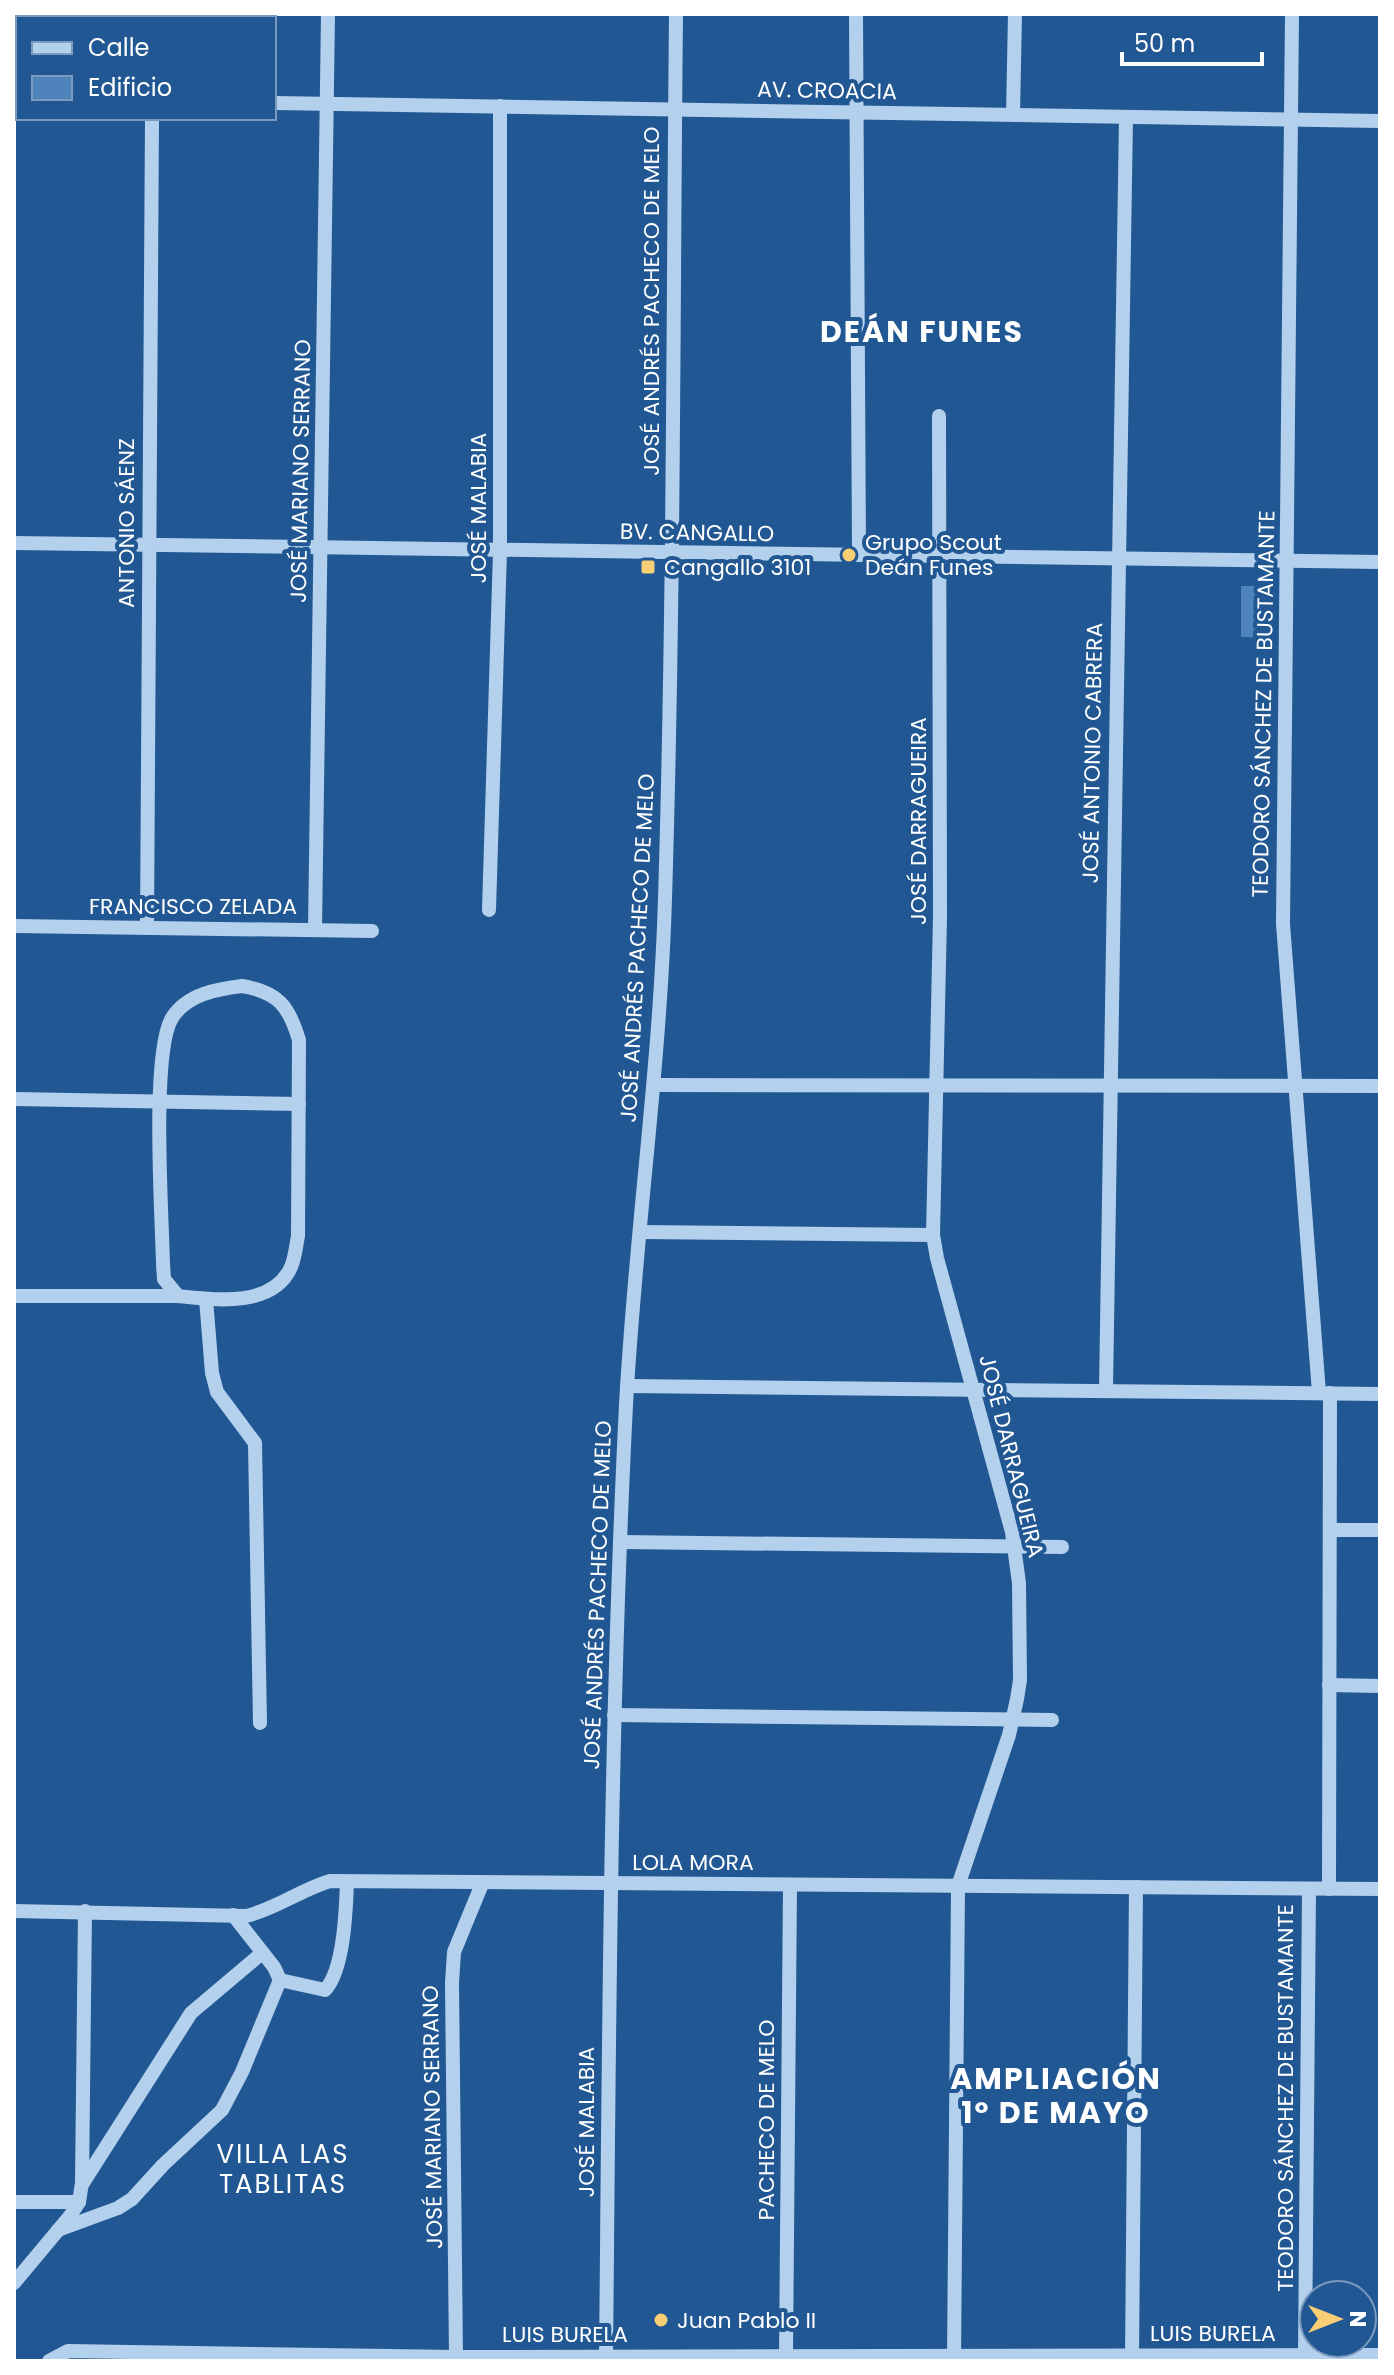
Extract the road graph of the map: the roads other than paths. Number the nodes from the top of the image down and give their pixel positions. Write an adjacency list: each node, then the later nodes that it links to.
1 (328, 14): 7 (street, JOSÉ MARIANO SERRANO)
2 (676, 14): 9 (street, JOSÉ ANDRÉS PACHECO DE MELO)
3 (856, 14): 10 (street)
4 (1015, 14): 11 (street)
5 (1292, 14): 14 (street, TEODORO SÁNCHEZ DE BUSTAMANTE)
6 (276, 103): 7 (street, AV. CROACIA)
7 (326, 103): 8 (street, AV. CROACIA); 19 (street, JOSÉ MARIANO SERRANO)
8 (500, 106): 9 (street, AV. CROACIA); 20 (street, JOSÉ MALABIA)
9 (675, 109): 10 (street, AV. CROACIA); 21 (street, JOSÉ ANDRÉS PACHECO DE MELO)
10 (856, 112): 11 (street, AV. CROACIA); 22 (street)
11 (1013, 115): 12 (street, AV. CROACIA)
12 (1126, 117): 14 (street, AV. CROACIA); 24 (street, JOSÉ ANTONIO CABRERA)
13 (152, 120): 18 (street, ANTONIO SÁENZ)
14 (1291, 120): 15 (street, AV. CROACIA); 25 (street, TEODORO SÁNCHEZ DE BUSTAMANTE)
15 (1380, 121)
16 (939, 416): 23 (street, JOSÉ DARRAGUEIRA)
17 (14, 543): 18 (street, BV. CANGALLO)
18 (148, 544): 19 (street, BV. CANGALLO); 29 (street, ANTONIO SÁENZ)
19 (321, 547): 20 (street, BV. CANGALLO); 30 (street, JOSÉ MARIANO SERRANO)
20 (500, 551): 21 (street, BV. CANGALLO); 27 (street, JOSÉ MALABIA)
21 (671, 553): 22 (street, BV. CANGALLO); 34 (street, JOSÉ ANDRÉS PACHECO DE MELO)
22 (859, 555): 23 (street, BV. CANGALLO)
23 (941, 557): 24 (street, BV. CANGALLO); 32 (street, JOSÉ DARRAGUEIRA)
24 (1117, 559): 25 (street, BV. CANGALLO); 33 (street, JOSÉ ANTONIO CABRERA)
25 (1287, 561): 26 (street, BV. CANGALLO); 35 (street, TEODORO SÁNCHEZ DE BUSTAMANTE)
26 (1380, 562)
27 (489, 910)
28 (14, 926): 29 (street, FRANCISCO ZELADA)
29 (147, 928): 30 (street, FRANCISCO ZELADA)
30 (315, 929): 31 (street, FRANCISCO ZELADA)
31 (372, 931)
32 (936, 1084): 33 (street); 34 (street); 41 (street, JOSÉ DARRAGUEIRA)
33 (1110, 1084): 35 (street); 47 (street, JOSÉ ANTONIO CABRERA)
34 (655, 1085): 40 (street, JOSÉ ANDRÉS PACHECO DE MELO)
35 (1296, 1086): 36 (street); 48 (street, TEODORO SÁNCHEZ DE BUSTAMANTE)
36 (1380, 1086)
37 (14, 1099): 38 (street)
38 (160, 1101): 39 (street); 39 (street); 43 (street)
39 (299, 1104): 44 (street)
40 (640, 1232): 41 (street); 45 (street, JOSÉ ANDRÉS PACHECO DE MELO)
41 (933, 1235): 46 (street, JOSÉ DARRAGUEIRA)
42 (14, 1296): 43 (street)
43 (178, 1296): 44 (street)
44 (206, 1299): 60 (street)
45 (627, 1386): 46 (street); 52 (street, JOSÉ ANDRÉS PACHECO DE MELO)
46 (974, 1389): 47 (street); 53 (street, JOSÉ DARRAGUEIRA)
47 (1106, 1390): 48 (street)
48 (1325, 1393): 49 (street); 50 (street, TEODORO SÁNCHEZ DE BUSTAMANTE)
49 (1380, 1394)
50 (1330, 1530): 51 (street); 55 (street, TEODORO SÁNCHEZ DE BUSTAMANTE)
51 (1380, 1530)
52 (620, 1542): 53 (street); 57 (street, JOSÉ ANDRÉS PACHECO DE MELO)
53 (1014, 1546): 54 (street); 58 (street, JOSÉ DARRAGUEIRA)
54 (1062, 1547)
55 (1329, 1685): 56 (street); 68 (street, TEODORO SÁNCHEZ DE BUSTAMANTE)
56 (1380, 1686)
57 (614, 1715): 58 (street); 62 (street, JOSÉ ANDRÉS PACHECO DE MELO)
58 (1013, 1719): 59 (street); 65 (street, JOSÉ DARRAGUEIRA)
59 (1052, 1720)
60 (260, 1723)
61 (347, 1882): 63 (street, LOLA MORA); 72 (street, LOLA MORA); 74 (street)
62 (610, 1883): 63 (street, LOLA MORA); 64 (street, LOLA MORA); 88 (street, JOSÉ MALABIA)
63 (482, 1884): 85 (street, JOSÉ MARIANO SERRANO)
64 (790, 1885): 65 (street, LOLA MORA); 83 (street, PACHECO DE MELO)
65 (958, 1886): 66 (street, LOLA MORA); 86 (street, JOSÉ DARRAGUEIRA)
66 (1136, 1887): 67 (street, LOLA MORA); 87 (street)
67 (1309, 1889): 68 (street, LOLA MORA); 79 (street, TEODORO SÁNCHEZ DE BUSTAMANTE)
68 (1329, 1889): 69 (street, LOLA MORA)
69 (1380, 1889)
70 (14, 1911): 71 (street, LOLA MORA)
71 (85, 1911): 72 (street, LOLA MORA); 75 (street)
72 (233, 1915): 73 (street)
73 (262, 1953): 74 (street); 75 (street)
74 (280, 1980): 78 (street)
75 (82, 2183): 77 (street)
76 (14, 2202): 77 (street)
77 (79, 2202): 78 (street)
78 (58, 2230): 80 (street)
79 (1306, 2279)
80 (14, 2283)
81 (1298, 2355): 87 (street, LUIS BURELA)
82 (86, 2356): 84 (street, LUIS BURELA); 89 (street, LUIS BURELA)
83 (786, 2356): 86 (street, LUIS BURELA); 88 (street, LUIS BURELA)
84 (261, 2357): 85 (street, LUIS BURELA)
85 (456, 2357): 88 (street, LUIS BURELA)
86 (954, 2358): 87 (street, LUIS BURELA)
87 (1132, 2358)
88 (606, 2359)
89 (49, 2361)

